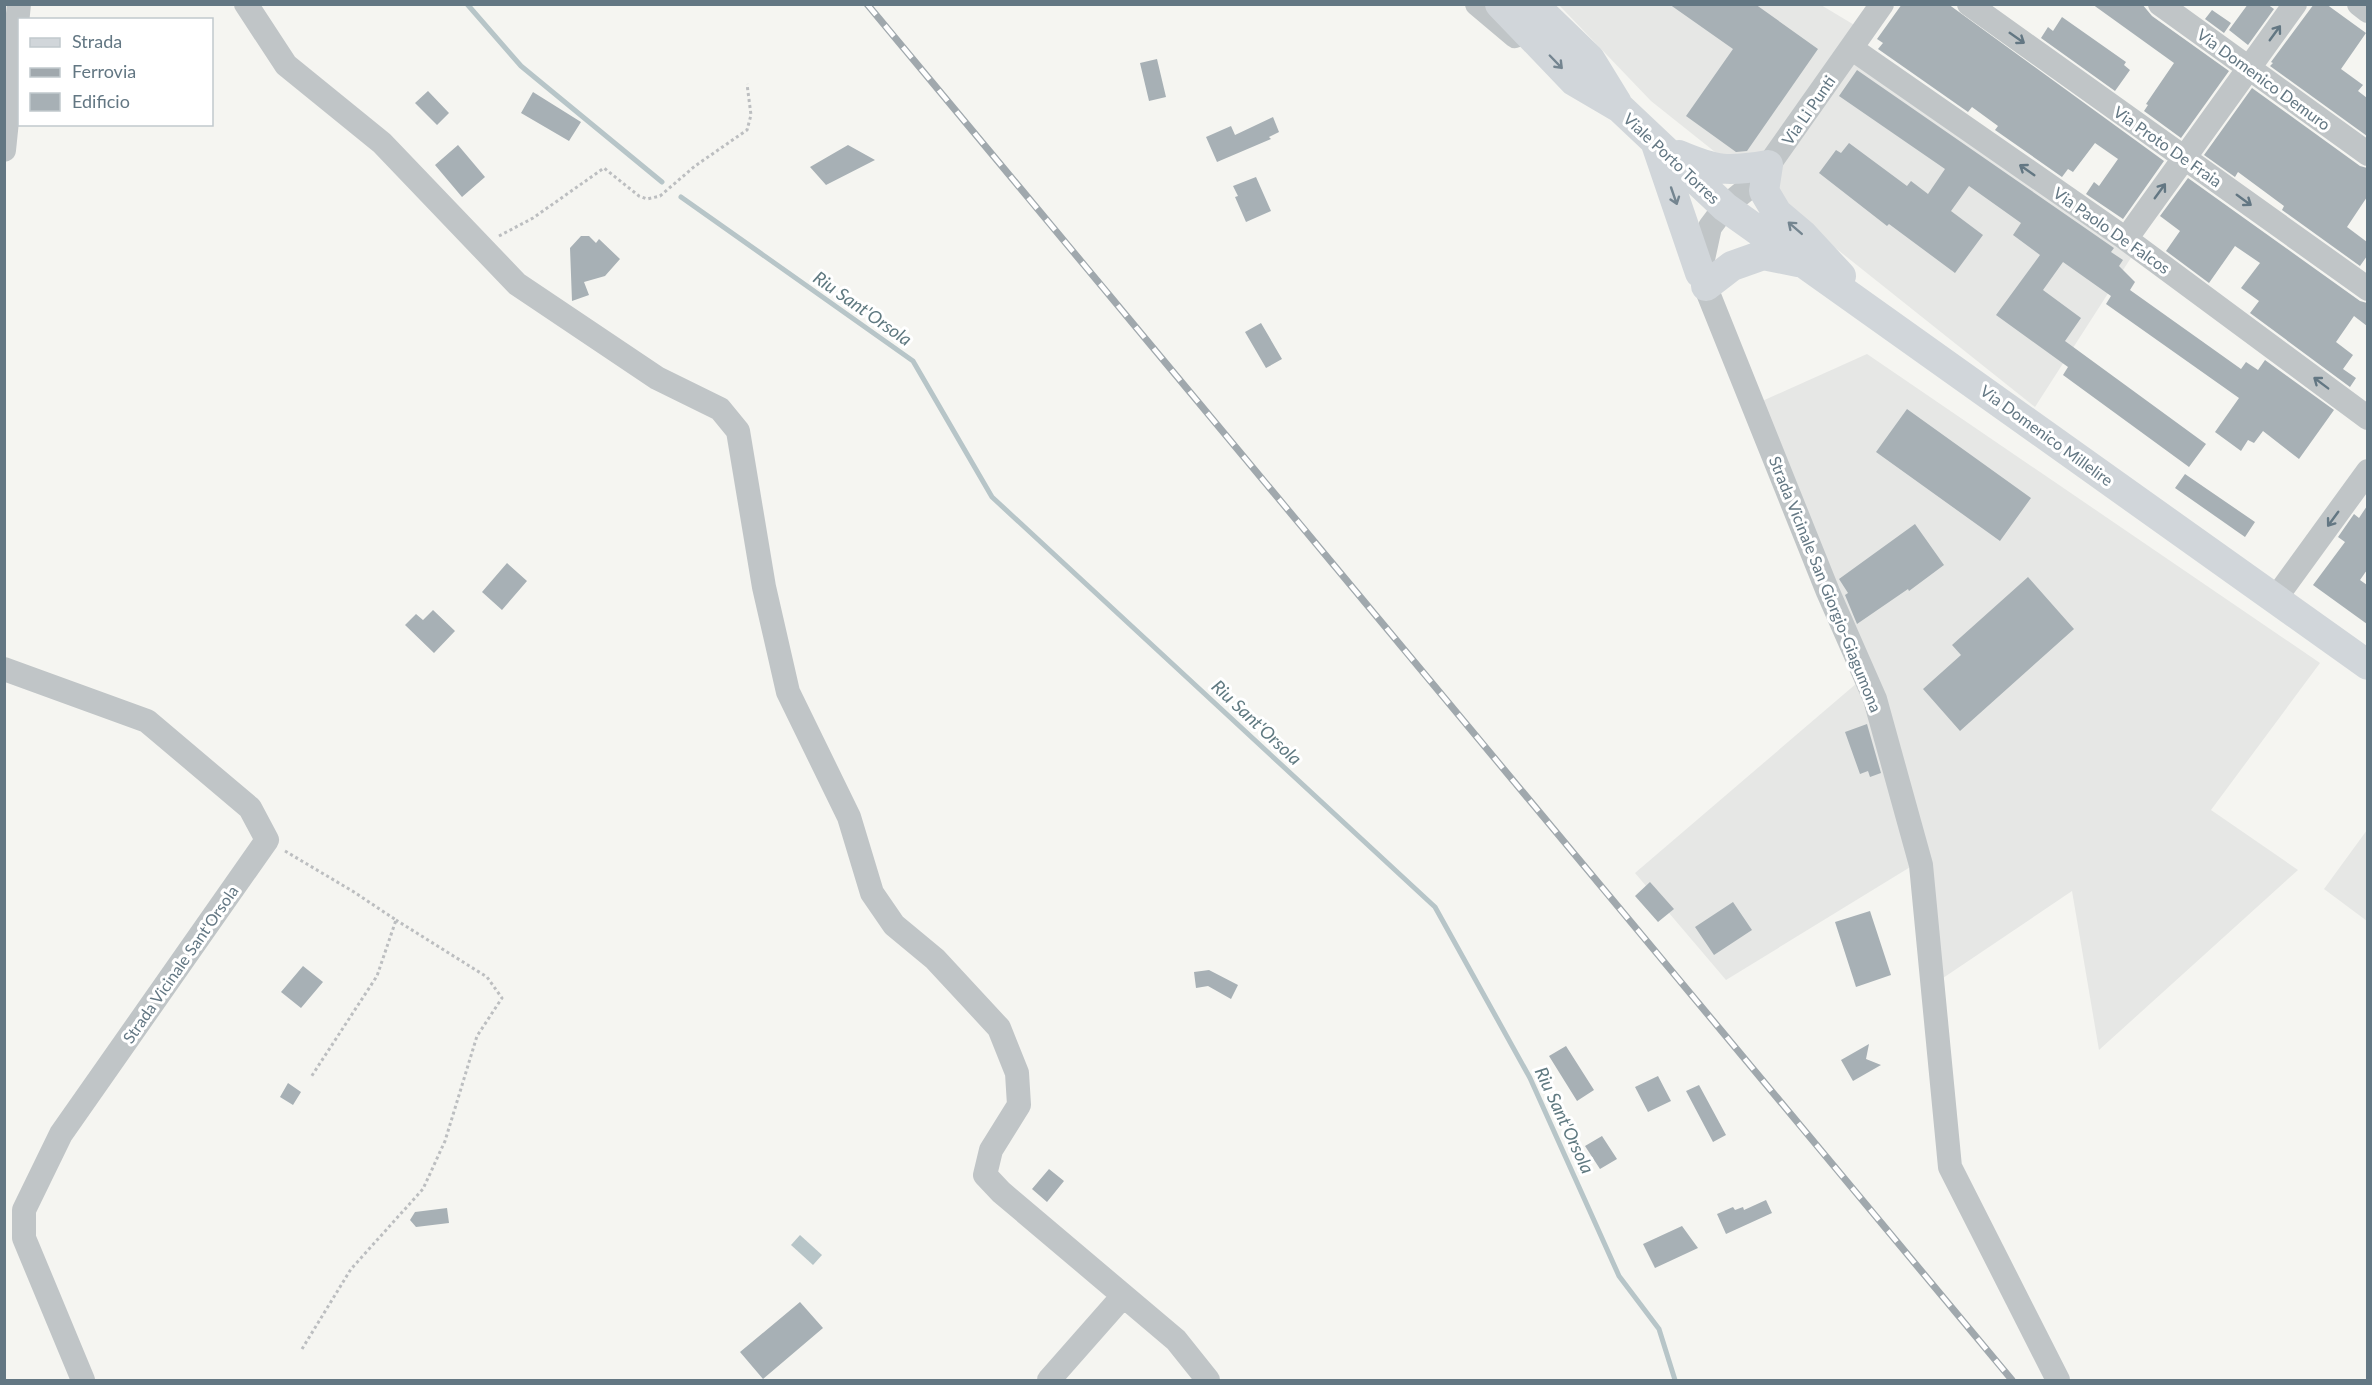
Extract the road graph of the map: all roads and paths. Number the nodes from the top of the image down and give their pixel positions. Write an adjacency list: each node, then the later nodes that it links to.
1 (19, 4): 16 (street)
2 (246, 4): 22 (street)
3 (1477, 4): 11 (street)
4 (1500, 4): 11 (main road, Viale Porto Torres)
5 (1882, 4): 12 (street, Via Li Punti)
6 (1969, 4): 18 (street, Via Proto De Fraia, one-way to 18)
7 (2160, 4): 13 (street, Via Domenico Demuro)
8 (2295, 4): 13 (street, one-way to 8)
9 (2359, 4): 10 (street)
10 (2367, 11)
11 (1530, 17): 15 (main road, Viale Porto Torres)
12 (1851, 48): 19 (street, Via Li Punti); 21 (street, Via Paolo De Falcos, one-way to 12)
13 (2249, 69): 17 (street, Via Domenico Demuro); 18 (street)
14 (747, 84): 22 (path)
15 (1658, 145): 19 (main road); 20 (main road, Viale Porto Torres); 24 (main road, one-way to 24)
16 (4, 150)
17 (2367, 154)
18 (2184, 158): 21 (street, one-way to 18); 25 (street, Via Proto De Fraia, one-way to 25)
19 (1768, 165): 20 (street, Via Li Punti); 26 (main road, one-way to 19)
20 (1725, 207): 23 (main road, Via Domenico Millelire); 24 (street)
21 (2126, 239): 27 (street, Via Paolo De Falcos, one-way to 21)
22 (482, 246): 35 (street)
23 (1801, 262): 24 (main road); 26 (main road, Via Domenico Millelire)
24 (1703, 279): 40 (street, Strada Vicinale San Giorgio-Giagumona)
25 (2367, 289)
26 (1879, 316): 29 (main road, Via Domenico Millelire)
27 (2367, 418)
28 (2367, 471): 29 (street, one-way to 29)
29 (2275, 599): 30 (main road, Via Domenico Millelire)
30 (2367, 665)
31 (4, 669): 32 (street)
32 (267, 840): 33 (path); 37 (street, Strada Vicinale Sant'Orsola)
33 (396, 920): 34 (path); 36 (path)
34 (311, 1077)
35 (1123, 1296): 38 (street); 39 (street)
36 (302, 1349)
37 (83, 1380)
38 (1049, 1380)
39 (1208, 1380)
40 (2058, 1380)

